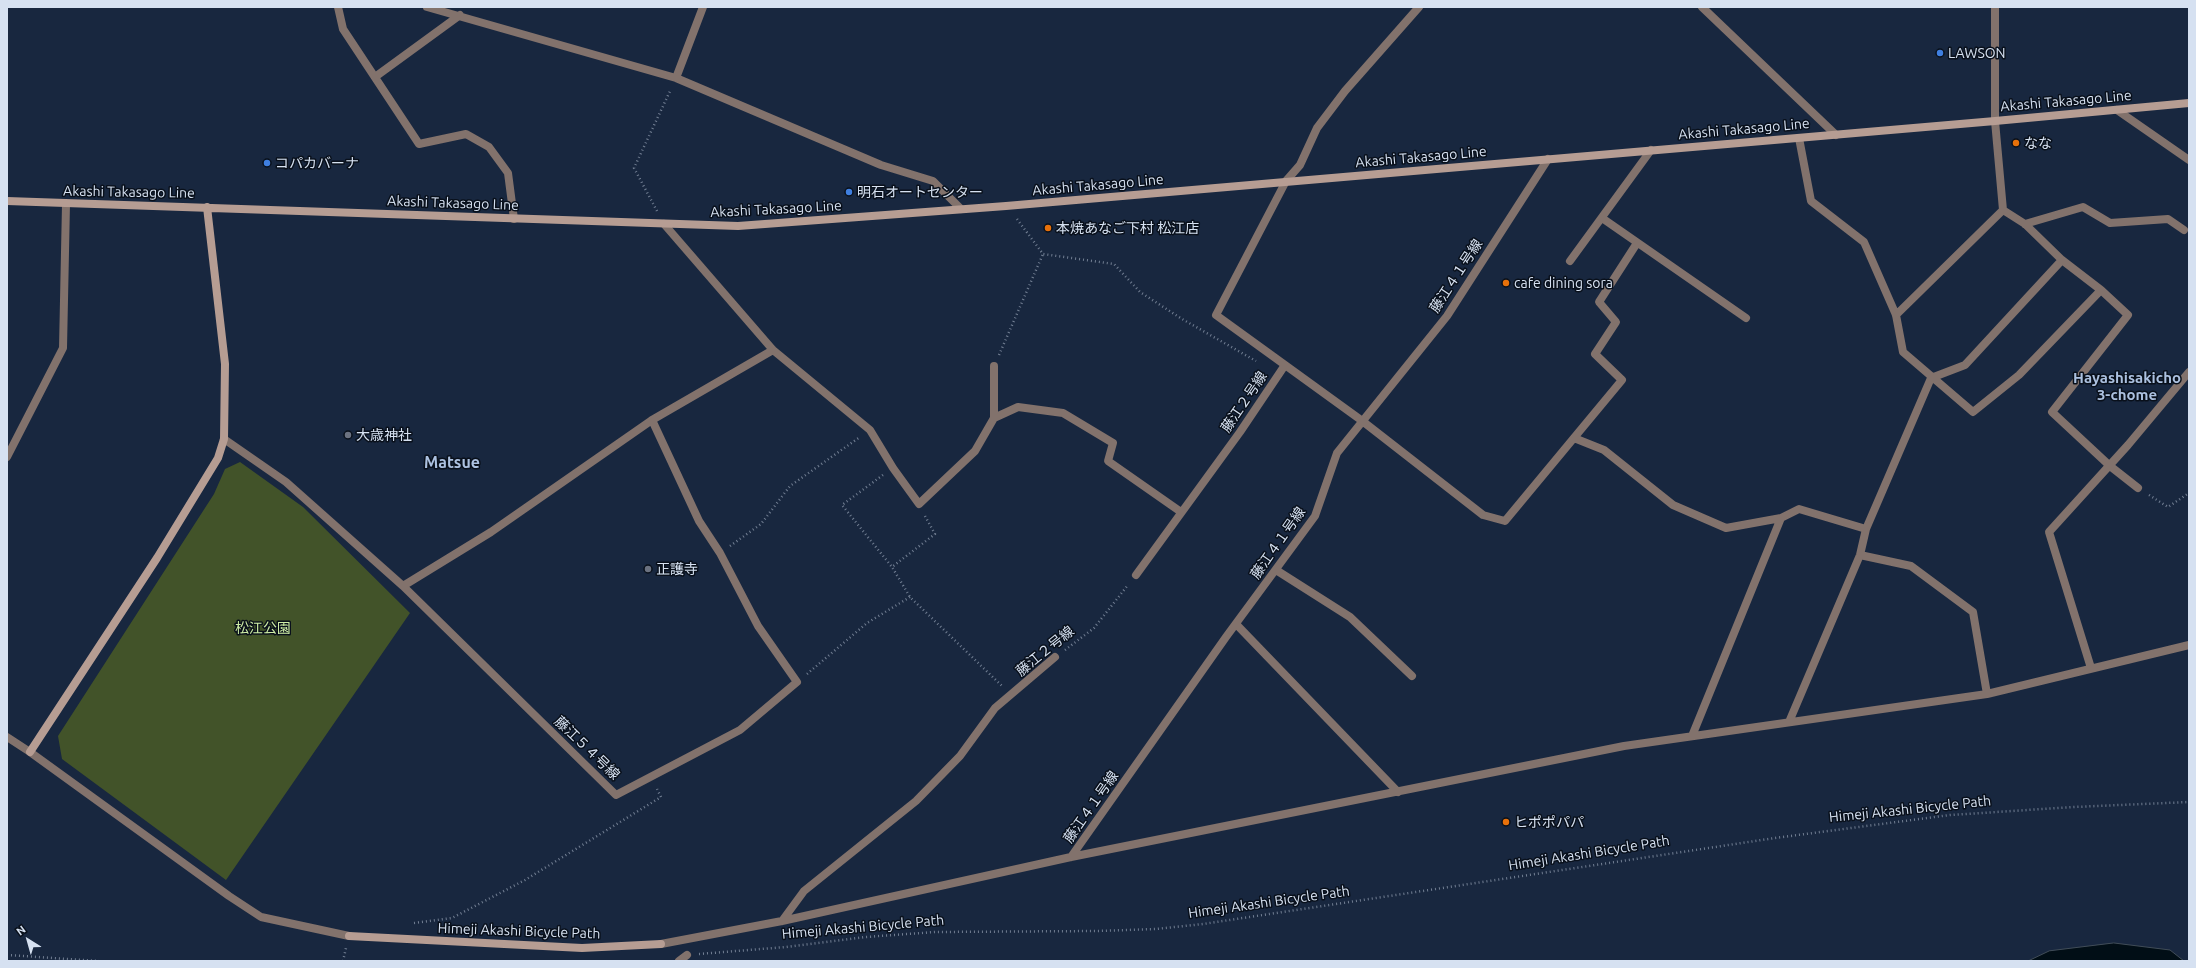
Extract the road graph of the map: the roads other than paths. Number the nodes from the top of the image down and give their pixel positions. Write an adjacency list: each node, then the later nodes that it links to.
1 (338, 7): 8 (street)
2 (427, 7): 7 (street)
3 (703, 7): 9 (street)
4 (1419, 7): 18 (street)
5 (1702, 7): 13 (street)
6 (1995, 7): 12 (street)
7 (460, 15): 8 (street); 9 (street)
8 (375, 77): 25 (street)
9 (676, 78): 22 (street)
10 (2189, 103): 11 (main road, Akashi Takasago Line)
11 (2116, 110): 12 (main road, Akashi Takasago Line); 17 (street)
12 (1995, 121): 13 (main road, Akashi Takasago Line); 23 (street)
13 (1836, 135): 14 (main road, Akashi Takasago Line)
14 (1799, 138): 15 (main road, Akashi Takasago Line); 33 (street)
15 (1651, 150): 16 (main road, Akashi Takasago Line); 24 (street)
16 (1548, 159): 18 (main road, Akashi Takasago Line); 42 (street, 藤江４１号線)
17 (2189, 160)
18 (1286, 181): 22 (main road, Akashi Takasago Line); 36 (street)
19 (7, 201): 20 (main road, Akashi Takasago Line)
20 (66, 204): 21 (main road, Akashi Takasago Line); 45 (street)
21 (207, 207): 25 (main road, Akashi Takasago Line); 44 (main road)
22 (961, 210): 26 (main road, Akashi Takasago Line)
23 (2003, 210): 27 (street); 33 (street)
24 (1602, 218): 29 (street); 31 (street)
25 (514, 219): 26 (main road, Akashi Takasago Line)
26 (664, 224): 35 (street)
27 (2025, 224): 28 (street); 30 (street)
28 (2187, 230)
29 (1637, 243): 34 (street); 43 (street)
30 (2062, 260): 32 (street); 39 (street)
31 (1570, 261)
32 (2101, 290): 39 (street); 46 (street)
33 (1896, 316): 39 (street)
34 (1746, 318)
35 (773, 350): 40 (street); 41 (street)
36 (1285, 365): 42 (street); 48 (street, 藤江２号線)
37 (994, 366): 40 (street)
38 (2189, 372): 46 (street)
39 (1931, 378): 50 (street)
40 (994, 418): 48 (street)
41 (652, 420): 54 (street); 54 (street, 藤江５４号線)
42 (1361, 420): 43 (street); 52 (street, 藤江４１号線)
43 (1574, 438): 49 (street)
44 (224, 439): 54 (street); 64 (main road)
45 (7, 457)
46 (2110, 466): 47 (street); 58 (street)
47 (2138, 488)
48 (1181, 512): 53 (street, 藤江２号線)
49 (1782, 518): 50 (street); 62 (street)
50 (1866, 529): 51 (street)
51 (1860, 555): 60 (street); 61 (street)
52 (1276, 570): 55 (street, 藤江４１号線); 59 (street)
53 (1136, 575)
54 (403, 586)
55 (1236, 624): 65 (street); 66 (street, 藤江４１号線)
56 (2189, 645): 58 (street)
57 (1055, 657): 67 (street, 藤江２号線)
58 (2091, 668): 60 (street)
59 (1412, 676)
60 (1987, 694): 61 (street)
61 (1789, 722): 62 (street)
62 (1692, 736): 65 (street)
63 (7, 737): 64 (street)
64 (30, 752): 68 (street)
65 (1398, 792): 66 (street)
66 (1071, 857): 67 (street)
67 (782, 921): 69 (street)
68 (349, 936): 69 (main road, Himeji Akashi Bicycle Path)
69 (660, 944)
70 (687, 955): 71 (street)
71 (679, 961)

